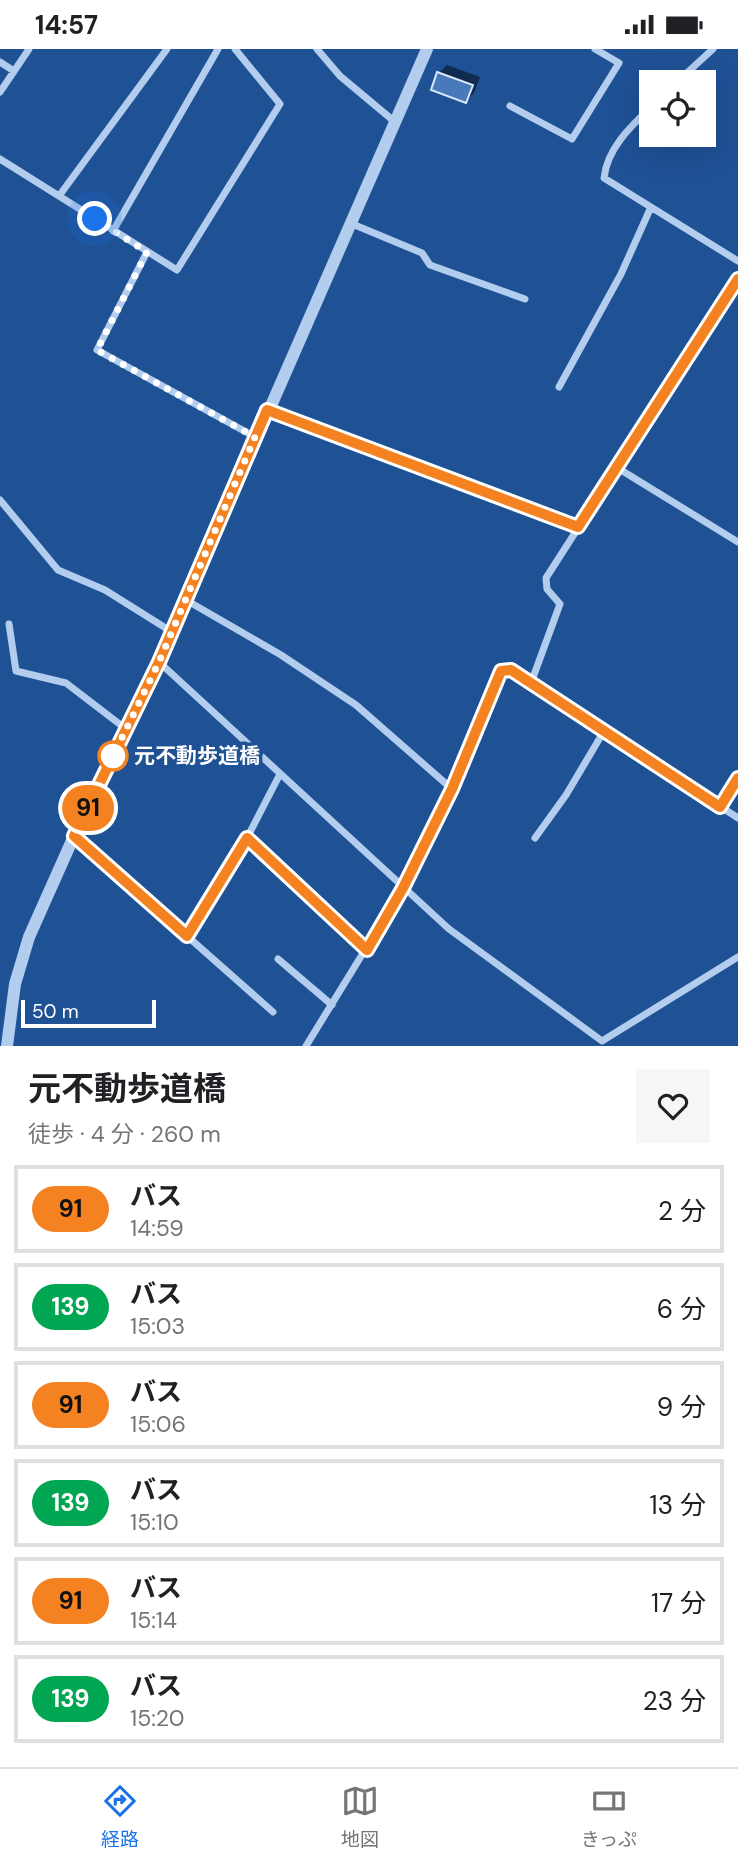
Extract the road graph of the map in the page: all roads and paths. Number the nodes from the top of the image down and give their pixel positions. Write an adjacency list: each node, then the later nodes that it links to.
1 (29, 49): 11 (street)
2 (167, 49): 17 (street)
3 (218, 49): 20 (street)
4 (234, 49): 21 (street)
5 (317, 49): 15 (street)
6 (427, 49): 15 (street)
7 (595, 49): 13 (street)
8 (713, 49): 10 (street)
9 (0, 61): 11 (street)
10 (690, 70)
11 (14, 71): 12 (street)
12 (0, 92)
13 (510, 106)
14 (639, 118): 18 (street)
15 (395, 122): 19 (street)
16 (0, 159): 17 (street)
17 (59, 196): 20 (street)
18 (651, 207): 22 (street); 25 (street)
19 (350, 223): 24 (street); 26 (street)
20 (113, 231): 21 (street)
21 (147, 252): 27 (street)
22 (738, 261)
23 (738, 279): 28 (street)
24 (525, 299)
25 (559, 387)
26 (267, 410): 27 (street); 30 (street)
27 (255, 437): 32 (street)
28 (617, 467): 30 (street); 31 (street)
29 (0, 500): 34 (street)
30 (578, 527): 36 (street)
31 (738, 542)
32 (186, 600): 34 (street); 41 (street)
33 (9, 624): 37 (street)
34 (172, 632): 35 (street)
35 (159, 662): 37 (street); 39 (street)
36 (531, 683): 38 (street); 41 (street)
37 (126, 729): 44 (street)
38 (604, 731): 42 (street); 46 (street)
39 (280, 774): 45 (street); 47 (street)
40 (738, 778): 42 (street)
41 (452, 789): 47 (street)
42 (720, 807): 43 (street)
43 (738, 818)
44 (74, 836): 48 (street); 55 (street)
45 (247, 838): 48 (street); 49 (street)
46 (535, 838)
47 (403, 888): 49 (street); 54 (street)
48 (187, 936): 53 (street)
49 (367, 950): 52 (street)
50 (738, 957): 54 (street)
51 (278, 959): 52 (street)
52 (332, 1005): 56 (street)
53 (273, 1012)
54 (606, 1044)
55 (7, 1046)
56 (306, 1046)

